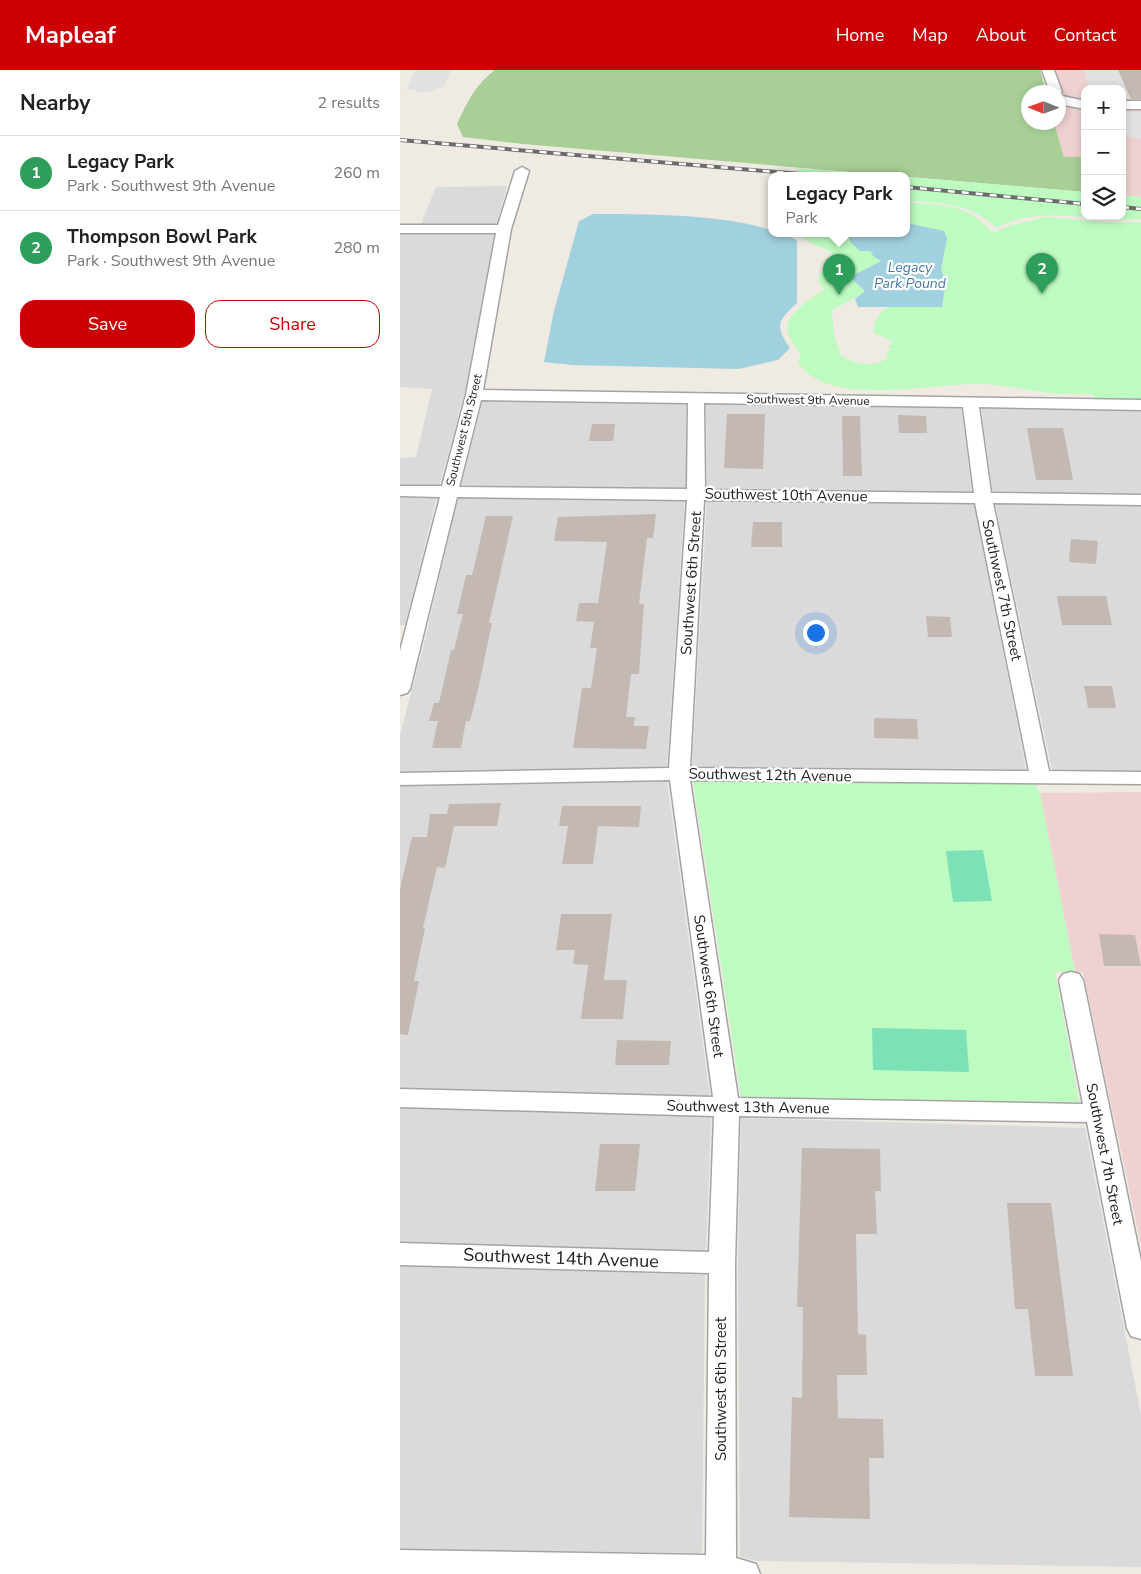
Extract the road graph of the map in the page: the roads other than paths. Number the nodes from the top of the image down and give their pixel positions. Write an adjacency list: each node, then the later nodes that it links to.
1 (1048, 70): 2 (street)
2 (1053, 85)
3 (1066, 101): 4 (street)
4 (1081, 104)
5 (1126, 105): 6 (street)
6 (1141, 105)
7 (522, 171): 9 (street, Southwest 5th Street)
8 (400, 229): 9 (street)
9 (504, 229): 10 (street, Southwest 5th Street)
10 (474, 395): 11 (street, Southwest 9th Avenue); 15 (street, Southwest 5th Street)
11 (696, 398): 12 (street, Southwest 9th Avenue); 16 (street, Southwest 6th Street)
12 (970, 402): 13 (street, Southwest 9th Avenue); 17 (street, Southwest 7th Street)
13 (1141, 404)
14 (400, 491): 15 (street, Southwest 10th Avenue)
15 (448, 491): 16 (street, Southwest 10th Avenue); 19 (street, Southwest 5th Street)
16 (696, 494): 17 (street, Southwest 10th Avenue); 21 (street, Southwest 6th Street)
17 (983, 498): 18 (street, Southwest 10th Avenue); 22 (street, Southwest 7th Street)
18 (1141, 500)
19 (408, 630): 20 (street, Southwest 5th Street)
20 (400, 689)
21 (679, 774): 22 (street, Southwest 12th Avenue); 24 (street, Southwest 12th Avenue); 27 (street, Southwest 6th Street)
22 (1040, 776): 23 (street, Southwest 12th Avenue)
23 (1141, 778)
24 (400, 779)
25 (1070, 980): 28 (street, Southwest 7th Street)
26 (400, 1098): 27 (street, Southwest 13th Avenue)
27 (727, 1107): 28 (street, Southwest 13th Avenue); 30 (street, Southwest 6th Street)
28 (1097, 1113): 31 (street, Southwest 7th Street)
29 (400, 1254): 30 (street, Southwest 14th Avenue)
30 (722, 1263): 33 (street, Southwest 6th Street)
31 (1141, 1328)
32 (400, 1564): 33 (street)
33 (729, 1572)

